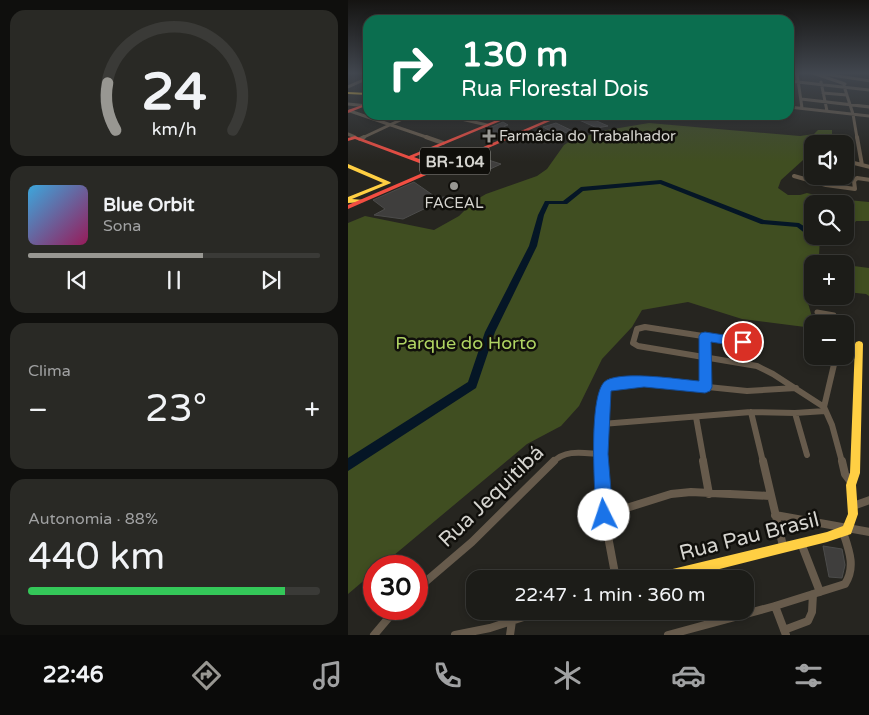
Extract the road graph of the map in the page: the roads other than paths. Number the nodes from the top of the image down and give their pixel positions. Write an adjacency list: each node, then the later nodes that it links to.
1 (825, 102): 10 (street)
2 (801, 103): 8 (street)
3 (833, 103): 4 (street)
4 (850, 104): 7 (street); 11 (street)
5 (363, 106): 9 (main road)
6 (794, 107): 8 (street)
7 (870, 107)
8 (802, 108): 10 (street)
9 (349, 109): 12 (street)
10 (827, 111): 11 (street)
11 (854, 114): 13 (street); 27 (street)
12 (363, 115)
13 (870, 116)
14 (376, 120): 20 (street)
15 (400, 120): 20 (street)
16 (466, 120): 21 (street)
17 (500, 120): 21 (main road)
18 (534, 120): 26 (main road, BR-104)
19 (550, 120): 37 (main road, BR-104)
20 (388, 125): 22 (street); 23 (street)
21 (488, 125): 23 (main road)
22 (353, 137): 24 (main road)
23 (443, 143): 24 (main road)
24 (410, 157): 26 (main road)
25 (854, 163): 27 (street)
26 (430, 165): 34 (main road, BR-104)
27 (862, 165): 29 (street)
28 (348, 166): 34 (main road)
29 (870, 167)
30 (794, 176): 31 (street)
31 (804, 179)
32 (870, 180): 33 (street)
33 (854, 181): 35 (street)
34 (388, 183): 36 (main road, BR-104)
35 (826, 185)
36 (348, 200): 37 (main road)
37 (362, 201): 38 (main road, BR-104)
38 (348, 207)
39 (817, 312): 40 (street)
40 (831, 315)
41 (705, 336): 42 (street); 44 (street); 44 (street)
42 (754, 344)
43 (858, 344): 55 (main road)
44 (705, 358): 46 (street); 47 (street)
45 (834, 365): 48 (street)
46 (705, 387): 47 (street); 52 (street)
47 (796, 388): 48 (street)
48 (825, 409): 50 (street); 55 (street)
49 (751, 412): 50 (street); 51 (street); 57 (street)
50 (795, 413): 54 (street)
51 (696, 417): 52 (street); 56 (street)
52 (602, 424): 53 (street)
53 (600, 454): 60 (street); 68 (street, Rua Jequitibá)
54 (807, 455)
55 (851, 482): 59 (main road)
56 (709, 494): 57 (street); 60 (street)
57 (770, 496): 61 (street)
58 (870, 500): 59 (street)
59 (853, 506): 62 (main road)
60 (604, 515): 66 (street)
61 (776, 516): 62 (street, Rua Pau Brasil); 65 (street)
62 (846, 530): 63 (street, Rua Pau Brasil); 64 (main road, Rua Pau Brasil); 69 (street)
63 (870, 532)
64 (801, 544): 65 (main road, Rua Pau Brasil); 69 (street)
65 (783, 546): 67 (main road, Rua Pau Brasil)
66 (614, 570)
67 (691, 570)
68 (428, 580)
69 (817, 593): 70 (street); 75 (street)
70 (775, 606): 74 (street); 75 (street)
71 (387, 620): 76 (street)
72 (515, 620): 73 (street)
73 (512, 621): 77 (street); 78 (street)
74 (698, 631): 79 (street)
75 (785, 632)
76 (374, 635)
77 (455, 635)
78 (510, 635)
79 (668, 635)

